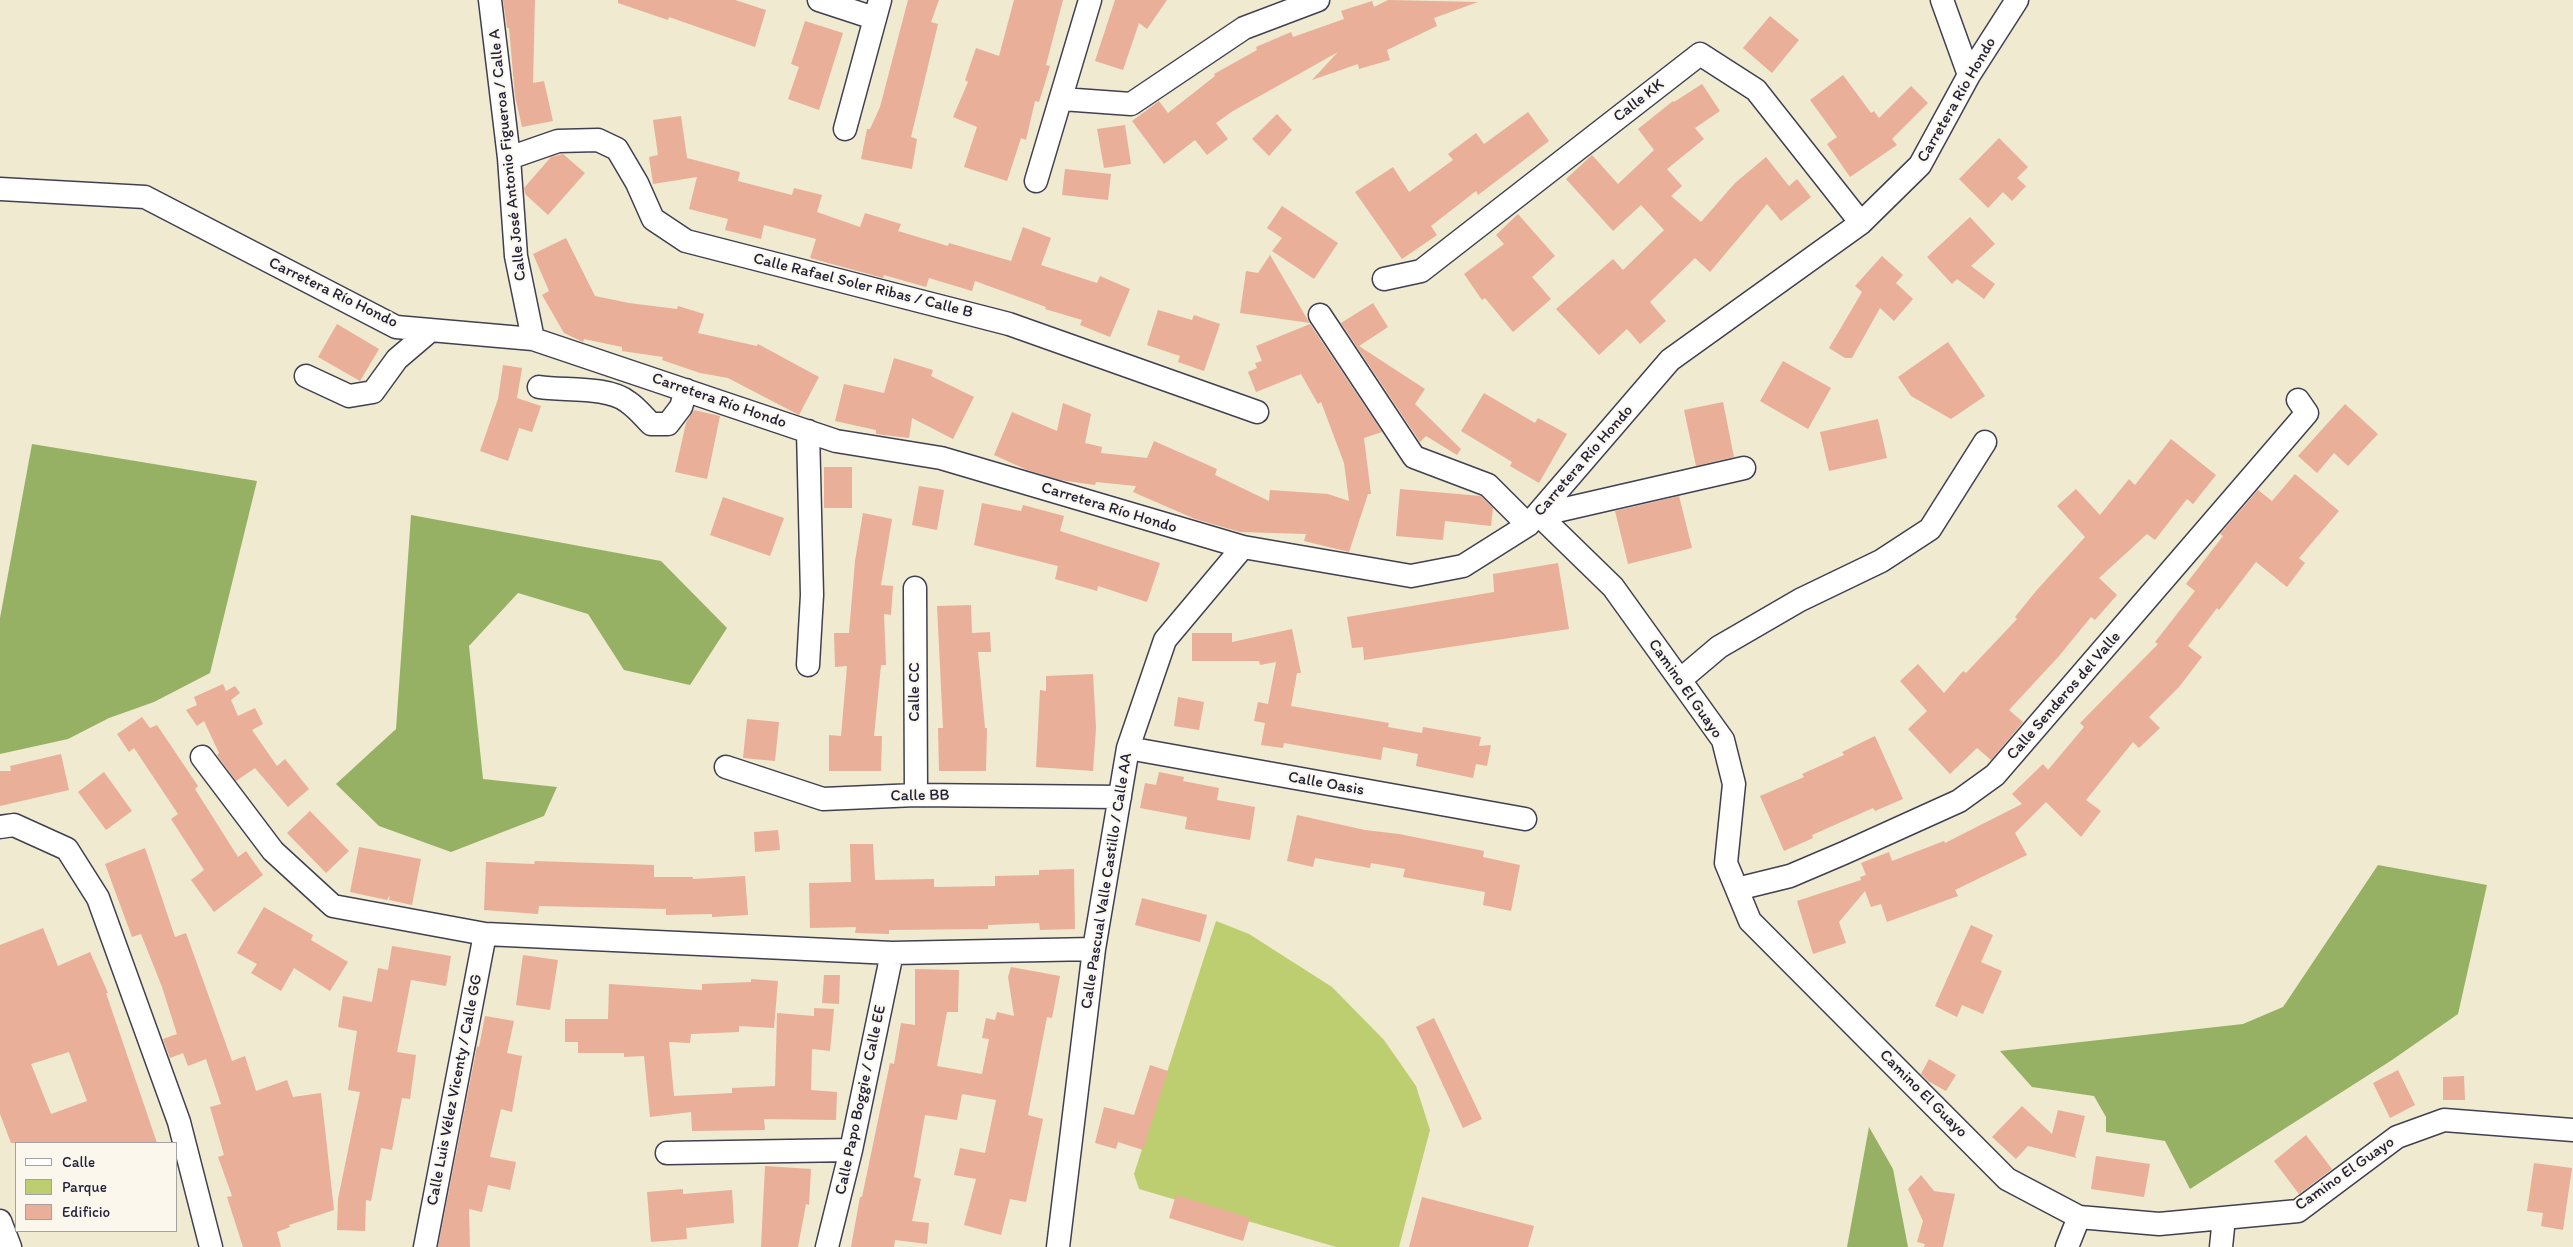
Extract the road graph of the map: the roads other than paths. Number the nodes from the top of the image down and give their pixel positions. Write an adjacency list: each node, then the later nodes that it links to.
1 (490, 0): 11 (street, Calle José Antonio Figueroa / Calle A)
2 (820, 0): 7 (street)
3 (1090, 0): 9 (street)
4 (1318, 0): 9 (street)
5 (1942, 0): 8 (street)
6 (2017, 0): 8 (street, Carretera Río Hondo)
7 (877, 9): 10 (street)
8 (1969, 75): 14 (street, Carretera Río Hondo)
9 (1062, 99): 12 (street)
10 (845, 130)
11 (509, 158): 18 (street, Calle José Antonio Figueroa / Calle A); 23 (street, Calle Rafael Soler Ribas / Calle B)
12 (1036, 182)
13 (0, 189): 17 (street, Carretera Río Hondo)
14 (1861, 223): 15 (street, Calle KK); 27 (street, Carretera Río Hondo)
15 (1384, 279)
16 (1320, 315): 27 (street, Camino El Guayo)
17 (431, 330): 18 (street, Carretera Río Hondo); 19 (street)
18 (533, 339): 21 (street, Carretera Río Hondo)
19 (306, 376)
20 (539, 387): 21 (street)
21 (686, 390): 24 (street, Carretera Río Hondo)
22 (2298, 400): 39 (street, Calle Senderos del Valle)
23 (1257, 412)
24 (808, 431): 28 (street, Carretera Río Hondo); 30 (street)
25 (1985, 442): 31 (street)
26 (1744, 468): 27 (street)
27 (1533, 520): 28 (street, Carretera Río Hondo); 31 (street, Camino El Guayo)
28 (1243, 548): 32 (street, Calle Pascual Valle Castillo / Calle AA)
29 (915, 588): 35 (street, Calle CC)
30 (808, 664)
31 (1680, 680): 39 (street, Camino El Guayo)
32 (1128, 748): 36 (street, Calle Pascual Valle Castillo / Calle AA); 37 (street, Calle Oasis)
33 (202, 757): 40 (street)
34 (726, 768): 35 (street, Calle BB)
35 (916, 795): 36 (street, Calle BB)
36 (1120, 797): 41 (street, Calle Pascual Valle Castillo / Calle AA)
37 (1525, 820)
38 (0, 827): 50 (street)
39 (1737, 889): 46 (street, Camino El Guayo)
40 (485, 934): 42 (street); 51 (street, Calle Luis Vélez Vicenty / Calle GG)
41 (1094, 950): 42 (street); 53 (street, Calle Pascual Valle Castillo / Calle AA)
42 (892, 953): 44 (street, Calle Papo Boggie / Calle EE)
43 (2573, 1130): 47 (street, Camino El Guayo)
44 (851, 1150): 45 (street); 52 (street, Calle Papo Boggie / Calle EE)
45 (668, 1154)
46 (2079, 1217): 47 (street, Camino El Guayo); 54 (street)
47 (2224, 1218): 55 (street)
48 (0, 1222): 49 (street)
49 (10, 1247)
50 (212, 1247)
51 (425, 1247)
52 (827, 1247)
53 (1058, 1247)
54 (2067, 1247)
55 (2221, 1247)

